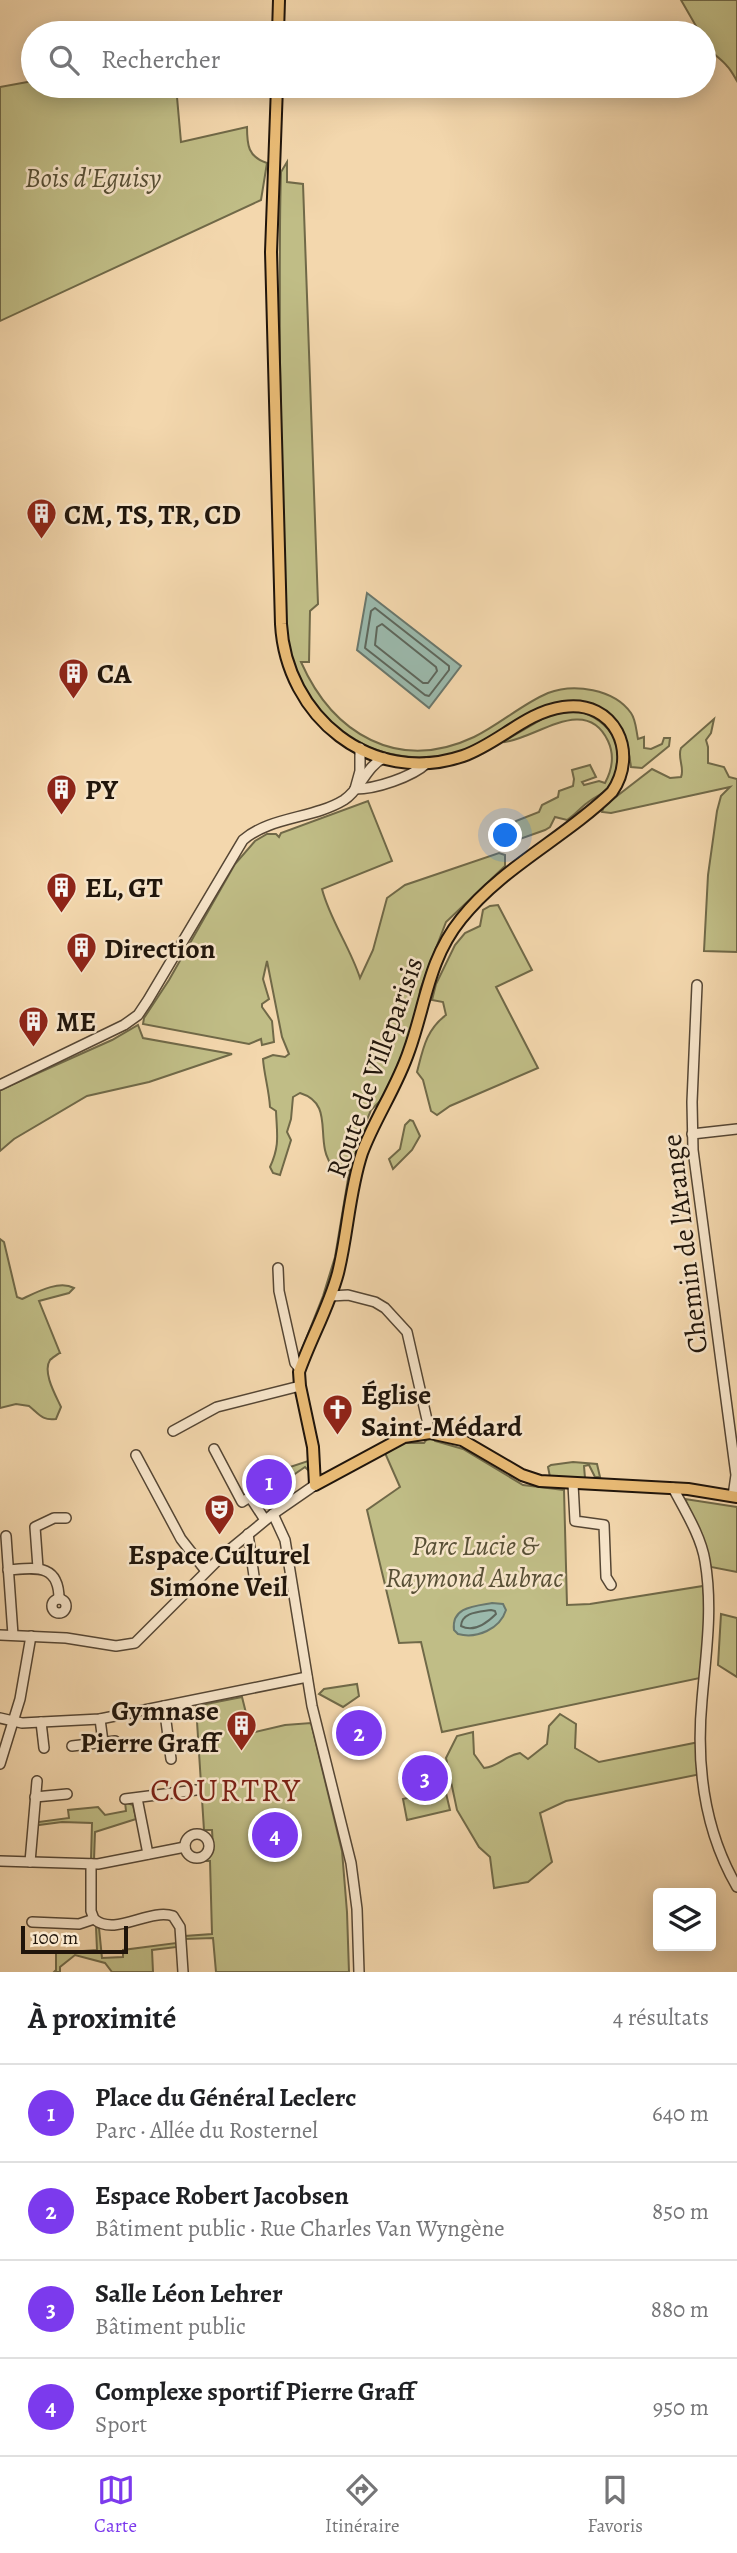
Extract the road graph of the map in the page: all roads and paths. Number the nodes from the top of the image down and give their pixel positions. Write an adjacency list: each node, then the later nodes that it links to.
1 (279, 0): 2 (main road)
2 (278, 21)
3 (277, 98): 4 (main road, Route de Villeparisis)
4 (364, 750): 5 (main road, Route de Villeparisis); 7 (street); 8 (street)
5 (384, 758): 6 (main road, Route de Villeparisis); 7 (street)
6 (427, 763): 8 (street); 14 (main road, Route de Villeparisis)
7 (367, 775): 8 (street)
8 (355, 789): 10 (street)
9 (697, 985): 12 (street, Chemin de l'Arange)
10 (0, 1085)
11 (737, 1129): 12 (street)
12 (692, 1134): 26 (street, Chemin de l'Arange)
13 (278, 1268): 15 (street)
14 (331, 1296): 15 (main road, Route de Villeparisis); 18 (street)
15 (300, 1369): 16 (main road)
16 (300, 1387): 17 (street); 19 (main road)
17 (173, 1431)
18 (430, 1433): 22 (main road); 23 (main road)
19 (313, 1447): 22 (main road); 24 (main road)
20 (214, 1449): 27 (street)
21 (136, 1455): 33 (street)
22 (328, 1476): 24 (main road)
23 (573, 1484): 25 (main road); 35 (street)
24 (315, 1485): 27 (street)
25 (673, 1488): 26 (main road); 63 (street)
26 (735, 1496)
27 (269, 1517): 29 (street); 40 (street)
28 (66, 1518): 31 (street)
29 (248, 1534): 33 (street); 34 (street)
30 (6, 1536): 32 (street)
31 (38, 1567): 32 (street); 36 (street)
32 (8, 1570): 38 (street)
33 (206, 1572): 39 (street)
34 (254, 1576)
35 (611, 1586)
36 (60, 1599)
37 (0, 1635): 38 (street)
38 (13, 1636): 39 (street)
39 (31, 1636): 44 (street)
40 (307, 1677): 41 (street); 67 (street)
41 (164, 1706): 43 (street); 50 (street)
42 (0, 1718): 44 (street)
43 (100, 1719): 45 (street); 47 (street)
44 (12, 1722): 45 (street); 51 (street)
45 (41, 1722): 49 (street)
46 (115, 1741): 47 (street)
47 (103, 1742): 48 (street)
48 (72, 1746)
49 (44, 1748)
50 (171, 1759)
51 (0, 1764)
52 (37, 1781): 55 (street)
53 (196, 1790): 56 (street)
54 (67, 1794): 55 (street)
55 (35, 1797): 61 (street)
56 (137, 1798): 57 (street); 59 (street)
57 (125, 1799)
58 (185, 1847): 59 (street)
59 (148, 1854): 62 (street)
60 (0, 1861): 61 (street)
61 (30, 1862): 62 (street)
62 (91, 1864): 64 (street)
63 (737, 1887)
64 (94, 1919): 65 (street); 66 (street)
65 (32, 1922)
66 (183, 1972)
67 (359, 1972)

